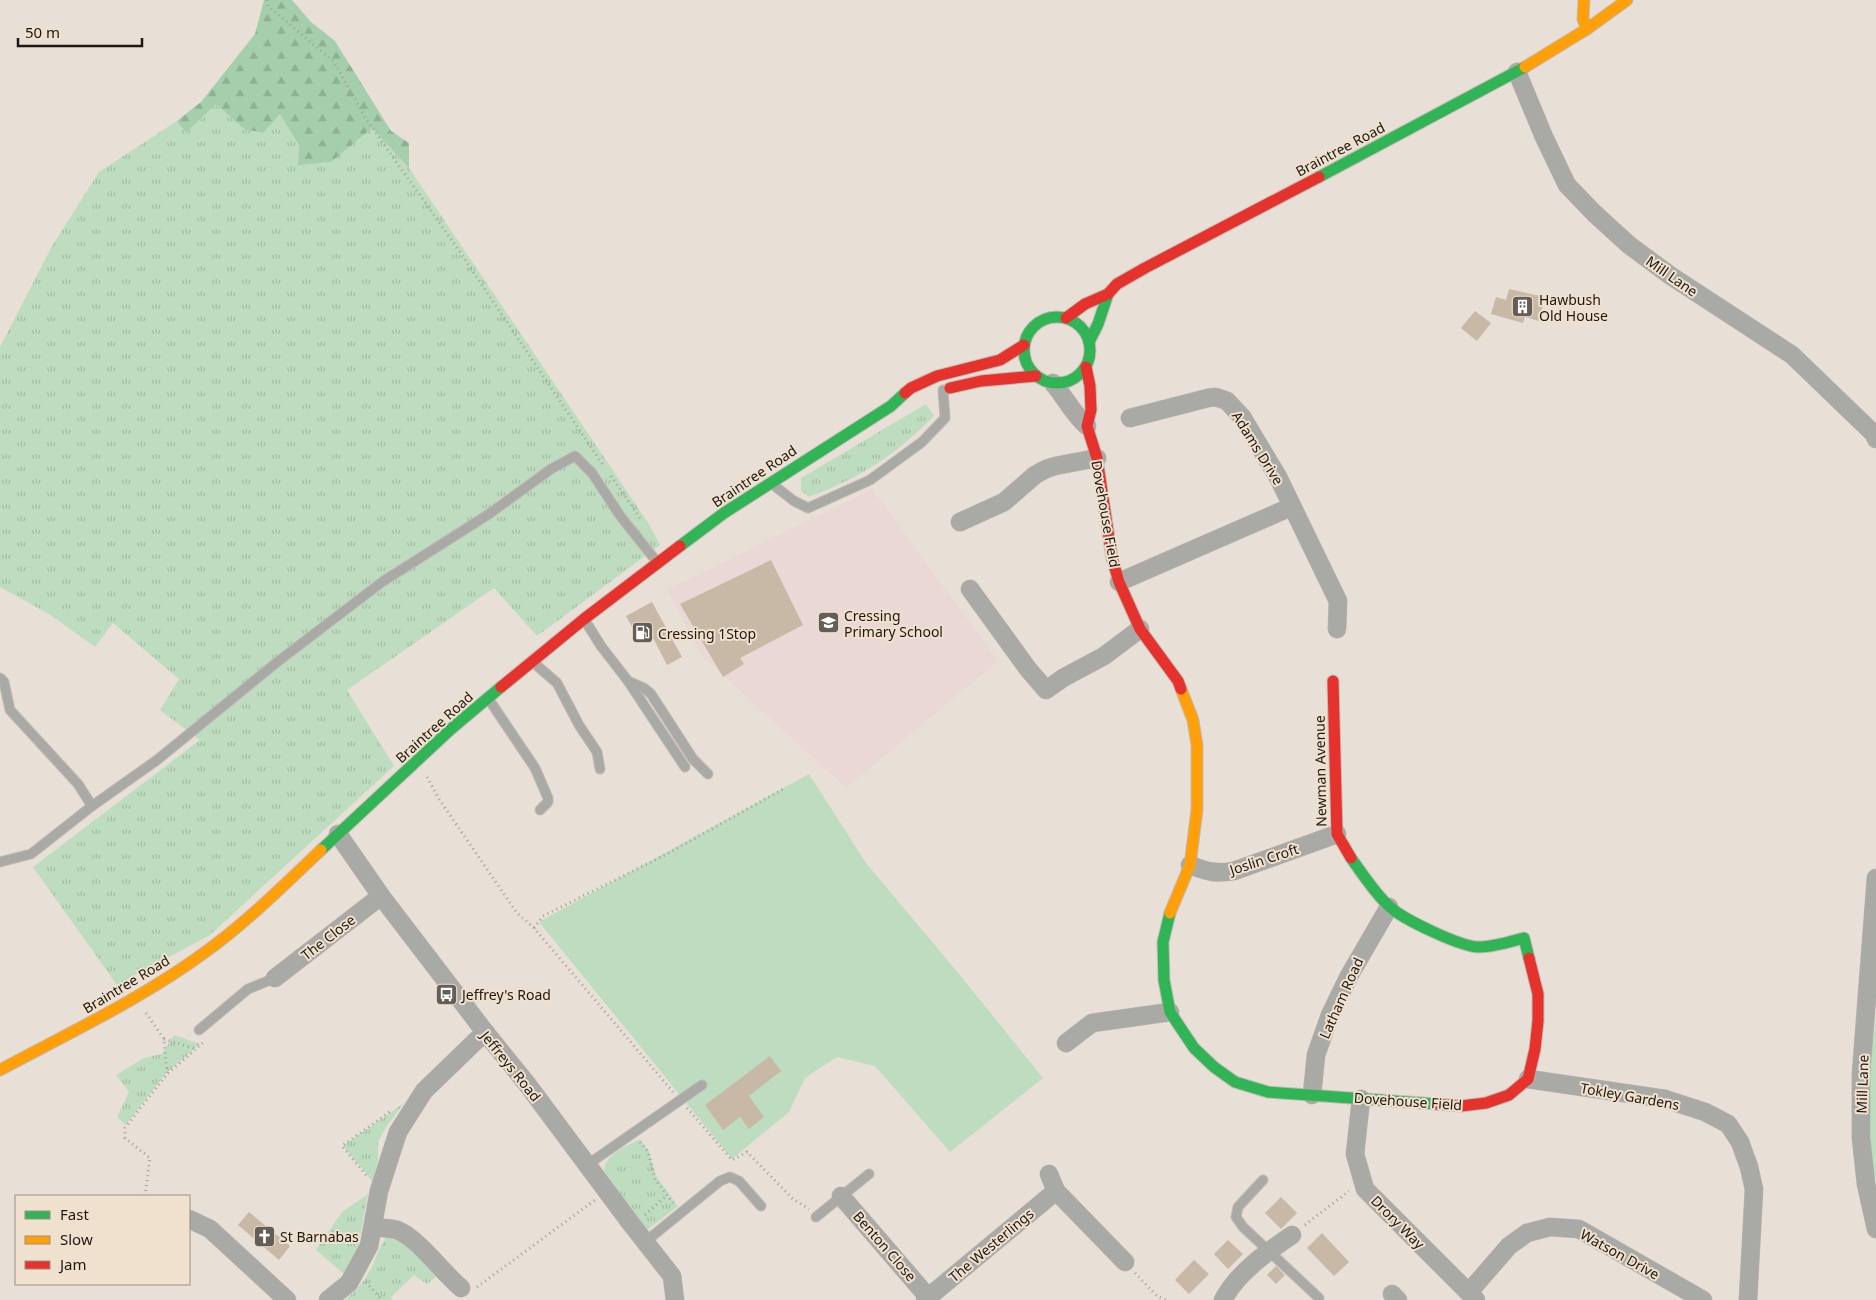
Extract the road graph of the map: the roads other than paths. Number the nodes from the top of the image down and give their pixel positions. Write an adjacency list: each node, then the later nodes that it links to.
1 (1584, 0): 3 (main road)
2 (1627, 0): 3 (main road, Braintree Road)
3 (1587, 29): 4 (main road, Braintree Road)
4 (1517, 72): 5 (main road, Braintree Road); 18 (street, Mill Lane)
5 (1108, 294): 6 (main road, Braintree Road); 7 (main road)
6 (1066, 318): 7 (main road); 8 (main road)
7 (1090, 342): 9 (main road)
8 (1024, 345): 10 (main road); 15 (main road, Braintree Road)
9 (1086, 367): 11 (main road); 17 (main road, Dovehouse Field)
10 (1036, 376): 11 (main road); 12 (main road)
11 (1053, 383): 17 (street, Dovehouse Field)
12 (944, 390): 13 (main road); 20 (lane)
13 (929, 395)
14 (916, 400): 15 (main road, Braintree Road)
15 (891, 406): 20 (main road, Braintree Road)
16 (1130, 418): 21 (street, Adams Drive)
17 (1087, 426): 19 (main road, Dovehouse Field)
18 (1876, 439)
19 (1097, 458): 22 (street); 24 (main road, Dovehouse Field)
20 (769, 483): 23 (main road, Braintree Road)
21 (1291, 506): 24 (street); 28 (street, Adams Drive)
22 (960, 522)
23 (657, 562): 26 (main road, Braintree Road); 37 (lane)
24 (1119, 582): 27 (main road, Dovehouse Field)
25 (970, 589): 27 (street)
26 (584, 619): 29 (main road, Braintree Road); 31 (lane)
27 (1140, 629): 42 (main road, Dovehouse Field)
28 (1337, 629)
29 (532, 661): 33 (main road, Braintree Road); 35 (lane)
30 (0, 678): 37 (lane)
31 (628, 680): 34 (lane); 36 (lane)
32 (1333, 681): 40 (main road, Newman Avenue)
33 (488, 698): 38 (lane); 39 (main road, Braintree Road)
34 (685, 767)
35 (600, 770)
36 (708, 774)
37 (92, 806): 41 (lane)
38 (540, 810)
39 (338, 834): 44 (street, Jeffreys Road); 52 (main road, Braintree Road)
40 (1337, 834): 42 (street, Joslin Croft); 45 (main road, Newman Avenue)
41 (0, 862)
42 (1190, 865): 48 (main road, Dovehouse Field)
43 (1876, 878): 46 (street, Mill Lane)
44 (381, 896): 47 (street, The Close); 50 (street, Jeffreys Road)
45 (1389, 907): 53 (main road, Newman Avenue); 55 (street, Latham Road)
46 (1875, 924): 67 (street, Mill Lane)
47 (275, 978): 49 (lane)
48 (1170, 1012): 51 (street); 55 (main road, Dovehouse Field)
49 (199, 1030)
50 (485, 1032): 57 (street, Jeffreys Road); 66 (street)
51 (1066, 1043)
52 (0, 1070)
53 (1528, 1079): 56 (main road, Dovehouse Field); 81 (street, Tokley Gardens)
54 (702, 1085): 57 (lane)
55 (1312, 1095): 56 (main road, Dovehouse Field)
56 (1361, 1098): 73 (street, Drory Way)
57 (587, 1165): 69 (street, Jeffreys Road)
58 (869, 1174): 62 (lane)
59 (1049, 1174): 61 (street)
60 (1263, 1180): 70 (lane)
61 (1056, 1190): 71 (street); 74 (street, The Westerlings)
62 (841, 1196): 64 (lane); 74 (street, Benton Close)
63 (761, 1206): 69 (lane)
64 (816, 1217)
65 (190, 1219): 76 (street)
66 (374, 1227): 72 (street); 77 (street)
67 (1876, 1230)
68 (1292, 1234): 70 (street)
69 (645, 1242): 78 (street, Jeffreys Road)
70 (1268, 1251): 75 (lane); 79 (street)
71 (1125, 1262)
72 (468, 1288)
73 (1473, 1296): 80 (street, Watson Drive)
74 (927, 1298)
75 (1320, 1298)
76 (287, 1300)
77 (328, 1300)
78 (675, 1300)
79 (1223, 1300)
80 (1703, 1300)
81 (1748, 1300)

